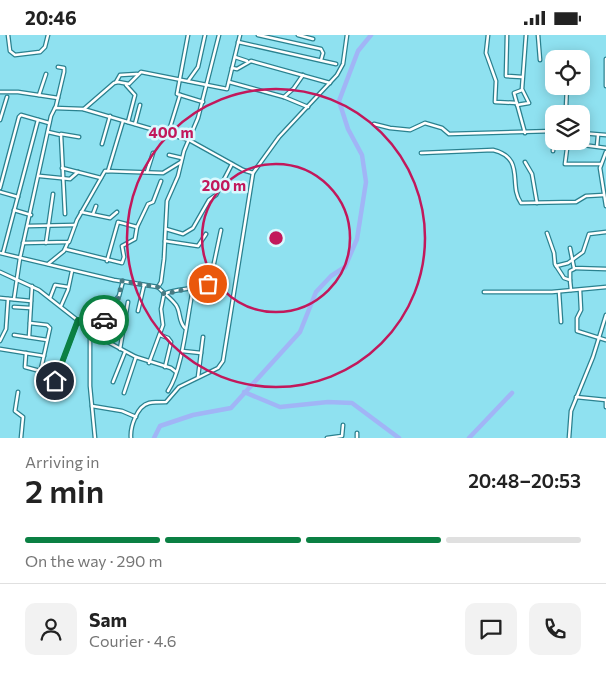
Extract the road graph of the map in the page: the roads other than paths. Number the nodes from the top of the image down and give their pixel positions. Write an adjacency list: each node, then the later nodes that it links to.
1 (8, 35): 2 (street)
2 (48, 35)
3 (188, 35): 30 (street)
4 (205, 35): 31 (street)
5 (219, 35): 36 (street)
6 (240, 35): 17 (street)
7 (258, 35): 16 (street)
8 (281, 35): 16 (street)
9 (298, 35): 15 (street)
10 (347, 35): 34 (street)
11 (488, 35): 46 (street)
12 (507, 35): 29 (street)
13 (526, 35): 29 (street)
14 (538, 35): 21 (street)
15 (313, 39)
16 (282, 40): 20 (street)
17 (238, 42): 18 (street); 20 (street)
18 (235, 57): 22 (street); 25 (street)
19 (606, 59): 37 (street)
20 (321, 60): 23 (street)
21 (540, 60)
22 (249, 61): 25 (street); 28 (street)
23 (336, 64)
24 (58, 67): 44 (street)
25 (232, 68): 33 (street)
26 (139, 73): 30 (street); 32 (street); 35 (street)
27 (46, 74): 40 (street)
28 (303, 75): 34 (street); 43 (street)
29 (522, 77): 38 (street)
30 (179, 79): 31 (street); 41 (street)
31 (188, 81): 36 (street)
32 (116, 82): 35 (street); 50 (street)
33 (229, 82): 36 (street); 43 (street)
34 (330, 83): 48 (street)
35 (126, 85): 55 (street)
36 (208, 85): 45 (street)
37 (606, 86)
38 (522, 90): 46 (street); 46 (street)
39 (0, 92): 40 (street)
40 (39, 95): 44 (street)
41 (180, 95): 45 (street); 63 (street)
42 (6, 97): 52 (street)
43 (284, 97): 48 (street)
44 (58, 98): 49 (street)
45 (203, 102): 68 (street)
46 (517, 104): 61 (street)
47 (140, 105): 58 (street)
48 (308, 107): 87 (street)
49 (55, 108): 50 (street); 56 (street)
50 (84, 109): 51 (street)
51 (110, 116): 54 (street); 69 (street)
52 (0, 120)
53 (38, 120): 56 (street); 92 (street); 95 (street)
54 (123, 121): 55 (street); 85 (street)
55 (128, 122): 58 (street)
56 (50, 123): 59 (street)
57 (374, 123): 61 (street)
58 (135, 124): 63 (street)
59 (48, 132): 62 (street); 88 (street)
60 (545, 132): 61 (street)
61 (525, 133)
62 (60, 134): 67 (street); 83 (street)
63 (168, 134): 68 (street)
64 (590, 134): 65 (street)
65 (598, 135): 66 (street); 71 (street)
66 (606, 135)
67 (79, 137)
68 (189, 141): 78 (street); 82 (street)
69 (102, 144)
70 (590, 146): 71 (street)
71 (596, 147): 72 (street)
72 (606, 148)
73 (567, 150): 81 (street)
74 (606, 152): 81 (street)
75 (153, 153): 86 (street)
76 (421, 153): 96 (street)
77 (169, 155): 78 (street)
78 (181, 160): 86 (street); 109 (street)
79 (525, 161): 96 (street)
80 (606, 161): 81 (street)
81 (601, 162): 94 (street)
82 (232, 164): 87 (street); 109 (street)
83 (62, 168): 84 (street); 89 (street)
84 (78, 171): 89 (street); 90 (street)
85 (108, 171): 86 (street); 90 (street)
86 (147, 172)
87 (253, 173): 183 (street)
88 (40, 176): 89 (street); 103 (street)
89 (62, 177): 102 (street)
90 (101, 178): 100 (street)
91 (161, 181): 108 (street)
92 (0, 190): 95 (street)
93 (53, 194): 105 (street)
94 (604, 195): 96 (street); 98 (street)
95 (18, 197): 99 (street)
96 (537, 203)
97 (96, 206): 104 (street)
98 (606, 207)
99 (14, 211): 103 (street); 120 (street)
100 (82, 212): 104 (street); 106 (street)
101 (117, 212): 104 (street)
102 (65, 214)
103 (30, 215): 107 (street)
104 (92, 215)
105 (48, 225): 106 (street); 107 (street); 117 (street)
106 (75, 225): 115 (street)
107 (28, 226): 116 (street)
108 (137, 227): 123 (street); 123 (street)
109 (165, 229): 114 (street)
110 (220, 231): 138 (street)
111 (606, 232): 122 (street)
112 (547, 233): 125 (street)
113 (206, 234): 114 (street)
114 (165, 241): 136 (street)
115 (68, 242): 117 (street); 119 (street)
116 (24, 243): 117 (street); 121 (street)
117 (46, 243)
118 (570, 248): 122 (street)
119 (65, 249): 123 (street); 124 (street)
120 (1, 253): 121 (street)
121 (20, 258): 124 (street); 130 (street)
122 (572, 260): 125 (street); 126 (street)
123 (107, 261)
124 (48, 264): 128 (street)
125 (556, 266): 131 (street)
126 (576, 269): 127 (street); 131 (street)
127 (606, 269)
128 (72, 271): 132 (street); 135 (street)
129 (0, 273): 130 (street)
130 (16, 279): 134 (street); 147 (street)
131 (570, 280): 140 (street)
132 (122, 281): 133 (street); 163 (street)
133 (144, 285): 136 (street); 153 (street)
134 (32, 286): 145 (street); 148 (street)
135 (68, 287): 145 (street); 150 (street)
136 (158, 287): 143 (street)
137 (606, 287): 139 (street)
138 (193, 289): 143 (street); 158 (street)
139 (580, 289): 140 (street); 167 (street)
140 (571, 290): 141 (street)
141 (559, 291): 142 (street); 156 (street)
142 (484, 292)
143 (164, 294): 158 (street); 164 (street)
144 (0, 298): 146 (street)
145 (50, 298): 150 (street)
146 (8, 299): 147 (street); 160 (street)
147 (14, 299): 148 (street)
148 (31, 301): 152 (street)
149 (128, 302): 172 (street)
150 (61, 306): 155 (street)
151 (14, 307): 152 (street)
152 (30, 308): 157 (street)
153 (138, 311)
154 (606, 315): 167 (street)
155 (78, 320): 161 (street); 188 (street)
156 (561, 322)
157 (30, 323): 165 (street); 168 (street)
158 (185, 328): 174 (street)
159 (0, 330): 160 (street)
160 (4, 331): 170 (street)
161 (91, 333): 163 (street); 194 (street)
162 (14, 335): 165 (street)
163 (98, 335): 172 (street)
164 (160, 335): 179 (street); 180 (street)
165 (29, 337): 168 (street)
166 (203, 337): 176 (street)
167 (599, 337): 169 (street); 192 (street)
168 (47, 340): 177 (street)
169 (606, 340)
170 (0, 341)
171 (0, 349): 175 (street)
172 (120, 349): 173 (street)
173 (125, 351): 178 (street); 186 (street)
174 (182, 351): 176 (street); 182 (street)
175 (26, 353): 177 (street); 181 (street)
176 (201, 353): 183 (street)
177 (44, 356): 181 (street)
178 (136, 357): 179 (street); 191 (street)
179 (149, 363): 180 (street)
180 (165, 367): 182 (street)
181 (40, 371): 184 (street)
182 (176, 374): 185 (street)
183 (198, 377): 187 (street)
184 (39, 378)
185 (175, 380): 187 (street); 189 (street)
186 (114, 382)
187 (178, 388): 196 (street)
188 (52, 390)
189 (168, 391)
190 (18, 392): 199 (street)
191 (124, 393)
192 (576, 397): 193 (street); 204 (street)
193 (606, 400): 195 (street)
194 (91, 406): 196 (street); 200 (street)
195 (606, 407)
196 (136, 417): 201 (street)
197 (343, 425): 202 (street)
198 (358, 433): 203 (street)
199 (21, 438)
200 (95, 438)
201 (131, 438)
202 (327, 438)
203 (357, 438)
204 (568, 438)

